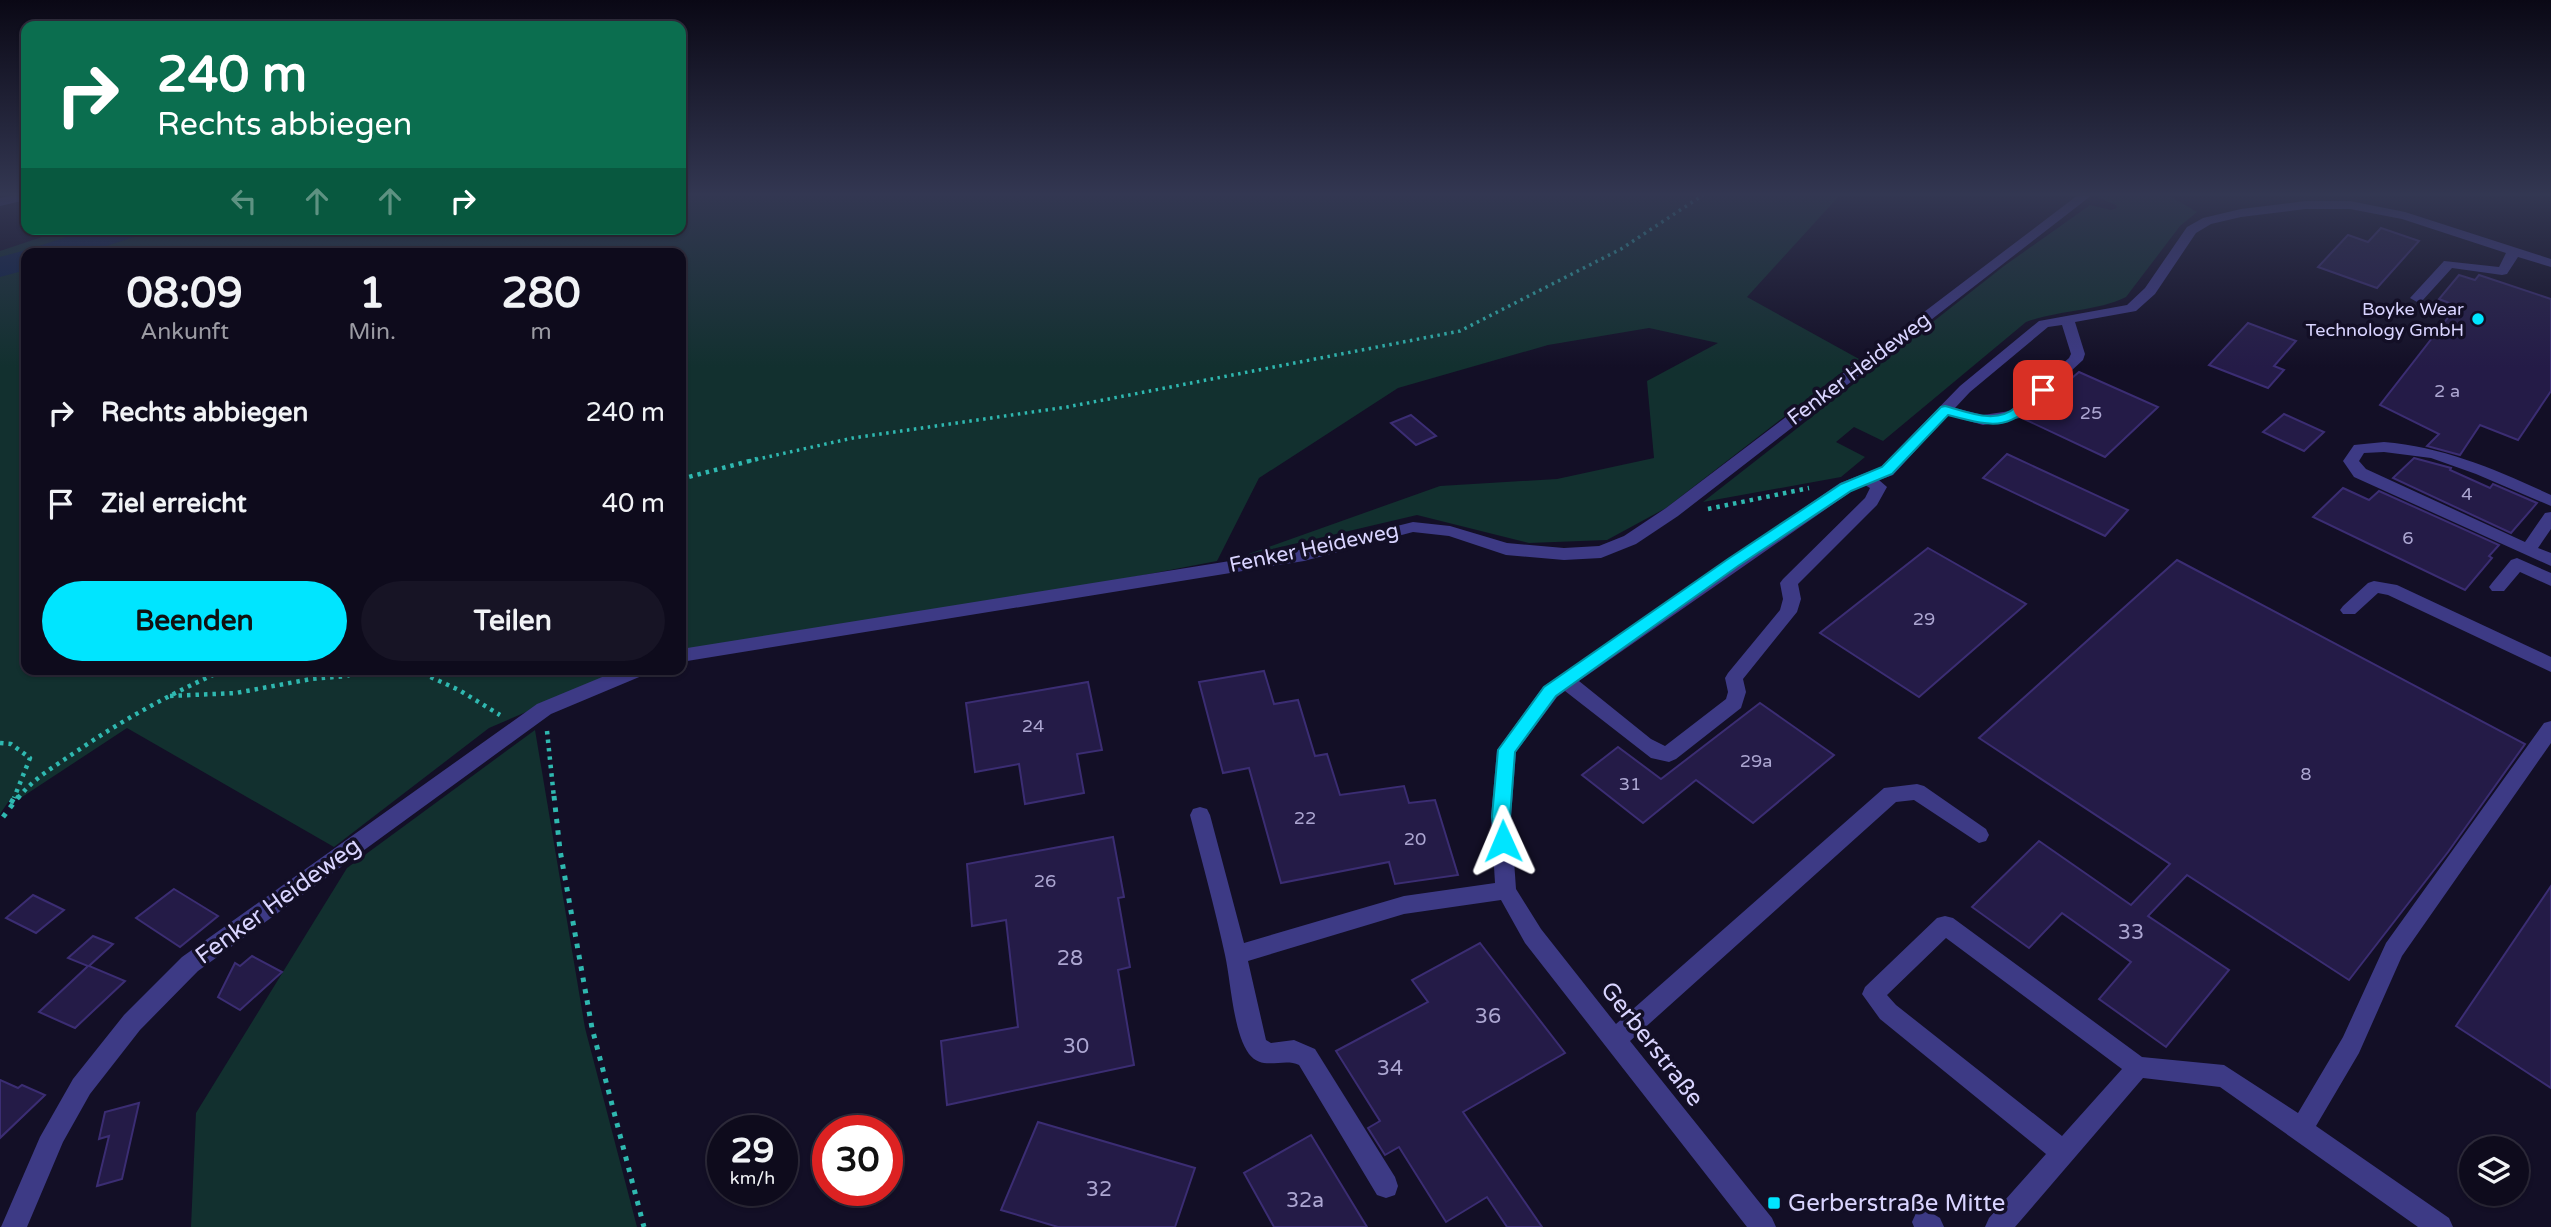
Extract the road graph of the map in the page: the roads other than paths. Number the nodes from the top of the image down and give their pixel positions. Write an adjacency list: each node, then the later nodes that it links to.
1 (2011, 252): 17 (street, Fenker Heideweg)
2 (2177, 252): 7 (street, Gerberstraße)
3 (2513, 252): 6 (street)
4 (2517, 252): 5 (street, Gerberstraße)
5 (2551, 263)
6 (2417, 298)
7 (2067, 320): 8 (street, Gerberstraße); 8 (street)
8 (1945, 410): 9 (street, Gerberstraße)
9 (1867, 479): 20 (street, Gerberstraße); 20 (street)
10 (2551, 501): 12 (street)
11 (2551, 517): 12 (street)
12 (2528, 550): 13 (street)
13 (2551, 560)
14 (2551, 580): 15 (street)
15 (2498, 587)
16 (2349, 610): 18 (street)
17 (686, 655)
18 (2551, 665)
19 (627, 675): 31 (street, Fenker Heideweg)
20 (1566, 681): 24 (street, Gerberstraße)
21 (2551, 728): 28 (street)
22 (1200, 816): 25 (street)
23 (1979, 835): 26 (street)
24 (1506, 890): 25 (street); 26 (street, Gerberstraße)
25 (1236, 955): 30 (street)
26 (1615, 1040): 32 (street, Gerberstraße)
27 (2138, 1067): 28 (street); 29 (street); 29 (street)
28 (2301, 1130): 34 (street)
29 (2063, 1153): 33 (street)
30 (1386, 1186)
31 (14, 1227)
32 (1763, 1227)
33 (1998, 1227)
34 (2440, 1227)

